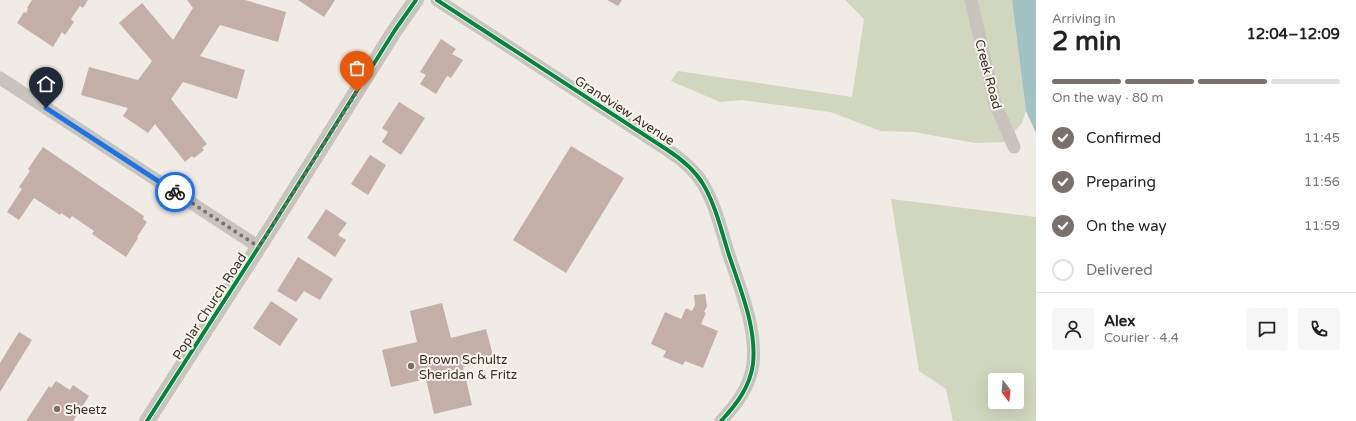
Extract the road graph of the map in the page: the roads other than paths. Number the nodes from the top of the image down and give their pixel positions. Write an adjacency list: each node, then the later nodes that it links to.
1 (416, 0): 6 (street, Poplar Church Road)
2 (437, 0): 8 (street, Grandview Avenue)
3 (971, 0): 5 (street, Creek Road)
4 (0, 78): 6 (street)
5 (1014, 147)
6 (259, 247): 7 (street, Poplar Church Road)
7 (147, 421)
8 (721, 421)

